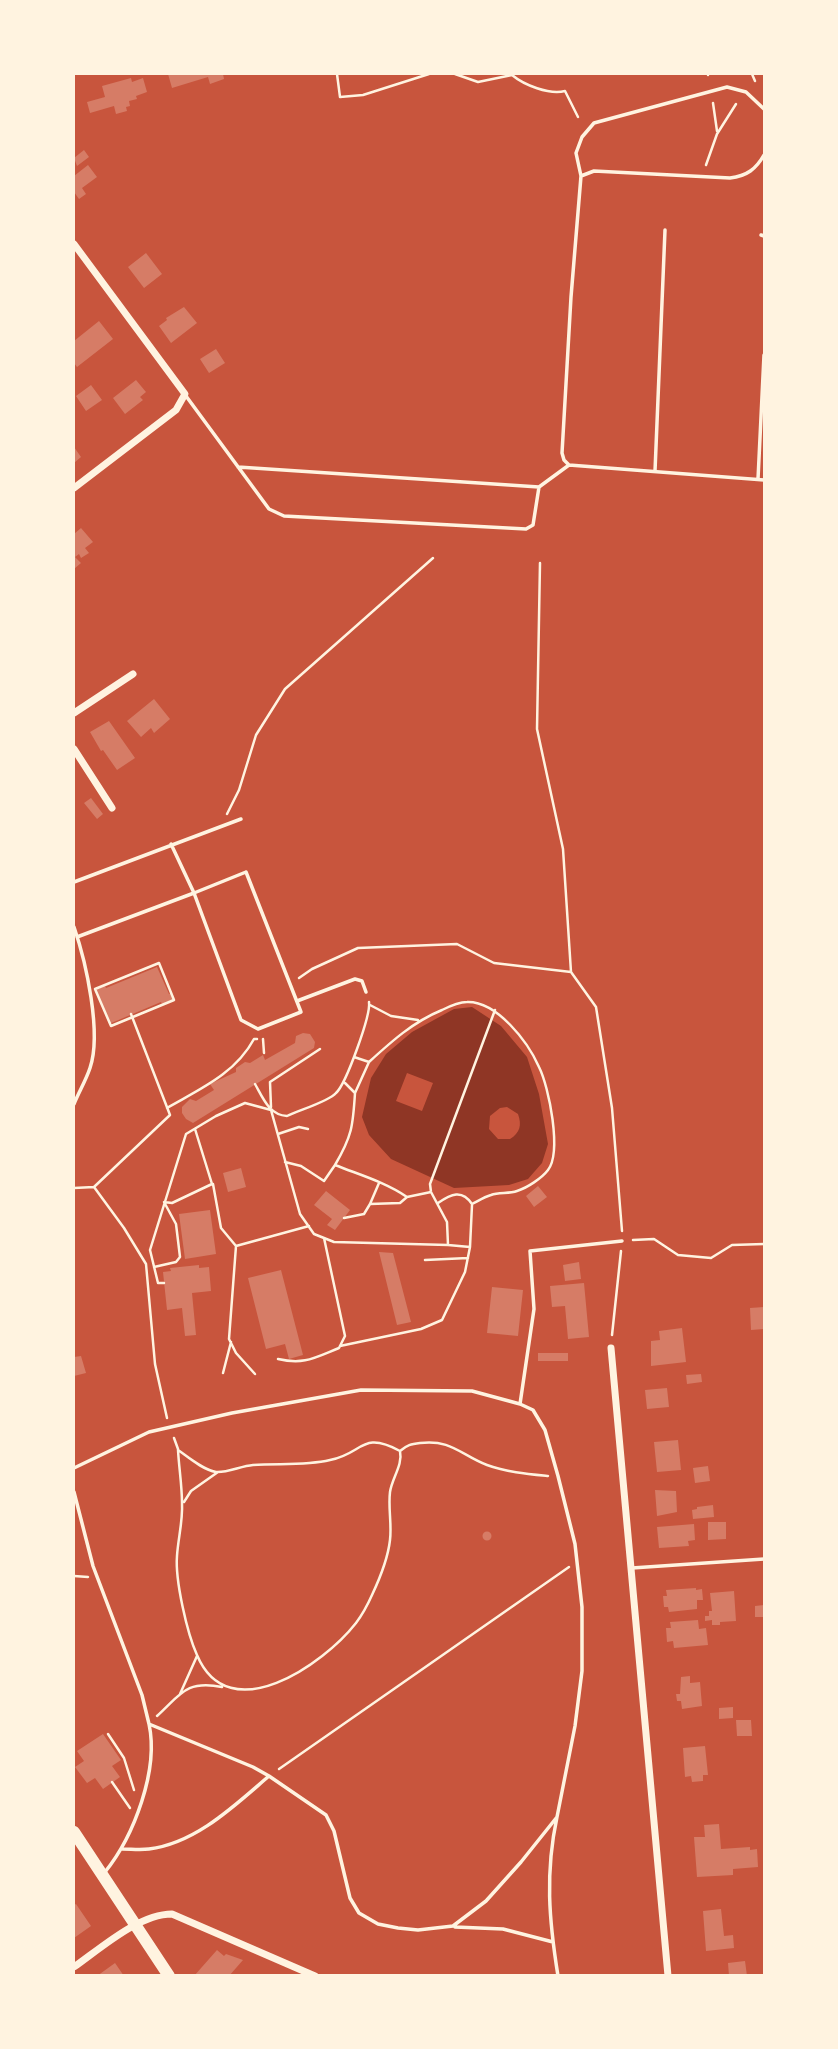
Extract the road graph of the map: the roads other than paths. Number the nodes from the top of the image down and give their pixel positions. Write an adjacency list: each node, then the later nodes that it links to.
1 (765, 110): 3 (lane)
2 (765, 155): 3 (lane)
3 (581, 176): 8 (lane)
4 (665, 230): 10 (lane)
5 (74, 244): 7 (street)
6 (765, 355): 11 (lane)
7 (185, 394): 9 (lane); 14 (street)
8 (569, 465): 10 (lane); 13 (lane)
9 (238, 467): 13 (lane); 13 (lane)
10 (655, 471): 11 (lane)
11 (758, 479): 12 (lane)
12 (765, 480)
13 (539, 487)
14 (74, 488)
15 (133, 674): 16 (street)
16 (74, 713)
17 (74, 750): 18 (street)
18 (112, 808)
19 (242, 819): 20 (lane)
20 (171, 844): 21 (lane); 22 (lane)
21 (74, 883)
22 (194, 893): 24 (lane); 26 (lane); 26 (lane)
23 (74, 927): 24 (lane)
24 (77, 937): 27 (lane)
25 (366, 992): 26 (lane)
26 (297, 1001)
27 (74, 1104)
28 (622, 1241): 30 (lane)
29 (611, 1348): 34 (street)
30 (520, 1404): 31 (lane); 37 (lane)
31 (74, 1468)
32 (74, 1492): 35 (lane)
33 (765, 1559): 34 (lane)
34 (632, 1569): 48 (street)
35 (149, 1724): 36 (lane); 39 (lane)
36 (270, 1776): 39 (lane); 42 (lane)
37 (557, 1817): 42 (lane); 43 (lane)
38 (74, 1832): 40 (highway)
39 (122, 1849): 40 (lane)
40 (102, 1876): 41 (highway)
41 (135, 1925): 44 (street); 45 (highway); 46 (street)
42 (453, 1926): 43 (lane)
43 (553, 1942): 47 (lane)
44 (74, 1967)
45 (169, 1976)
46 (315, 1976)
47 (558, 1976)
48 (668, 1976)

